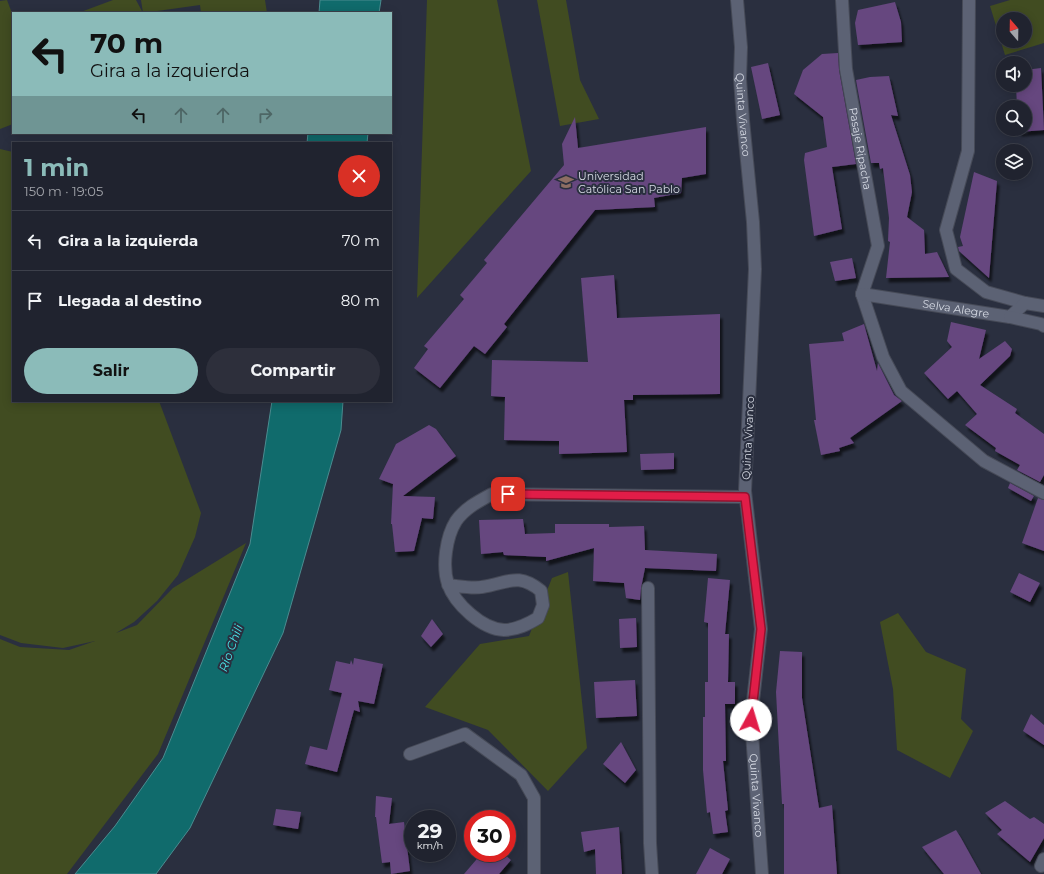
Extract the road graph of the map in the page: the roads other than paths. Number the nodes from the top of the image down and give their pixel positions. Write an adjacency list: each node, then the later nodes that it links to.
1 (737, 0): 10 (street, Quinta Vivanco)
2 (842, 0): 4 (street, Pasaje Ripacha)
3 (969, 0): 5 (street)
4 (862, 294): 7 (street, Selva Alegre); 9 (street)
5 (1025, 303): 6 (street); 7 (street)
6 (1044, 306)
7 (1010, 317): 8 (street, Selva Alegre)
8 (1044, 326)
9 (1044, 493)
10 (745, 497): 11 (street); 16 (street, Quinta Vivanco)
11 (448, 585): 11 (street)
12 (648, 588): 15 (street)
13 (410, 754): 14 (street)
14 (534, 874)
15 (652, 874)
16 (762, 874)

